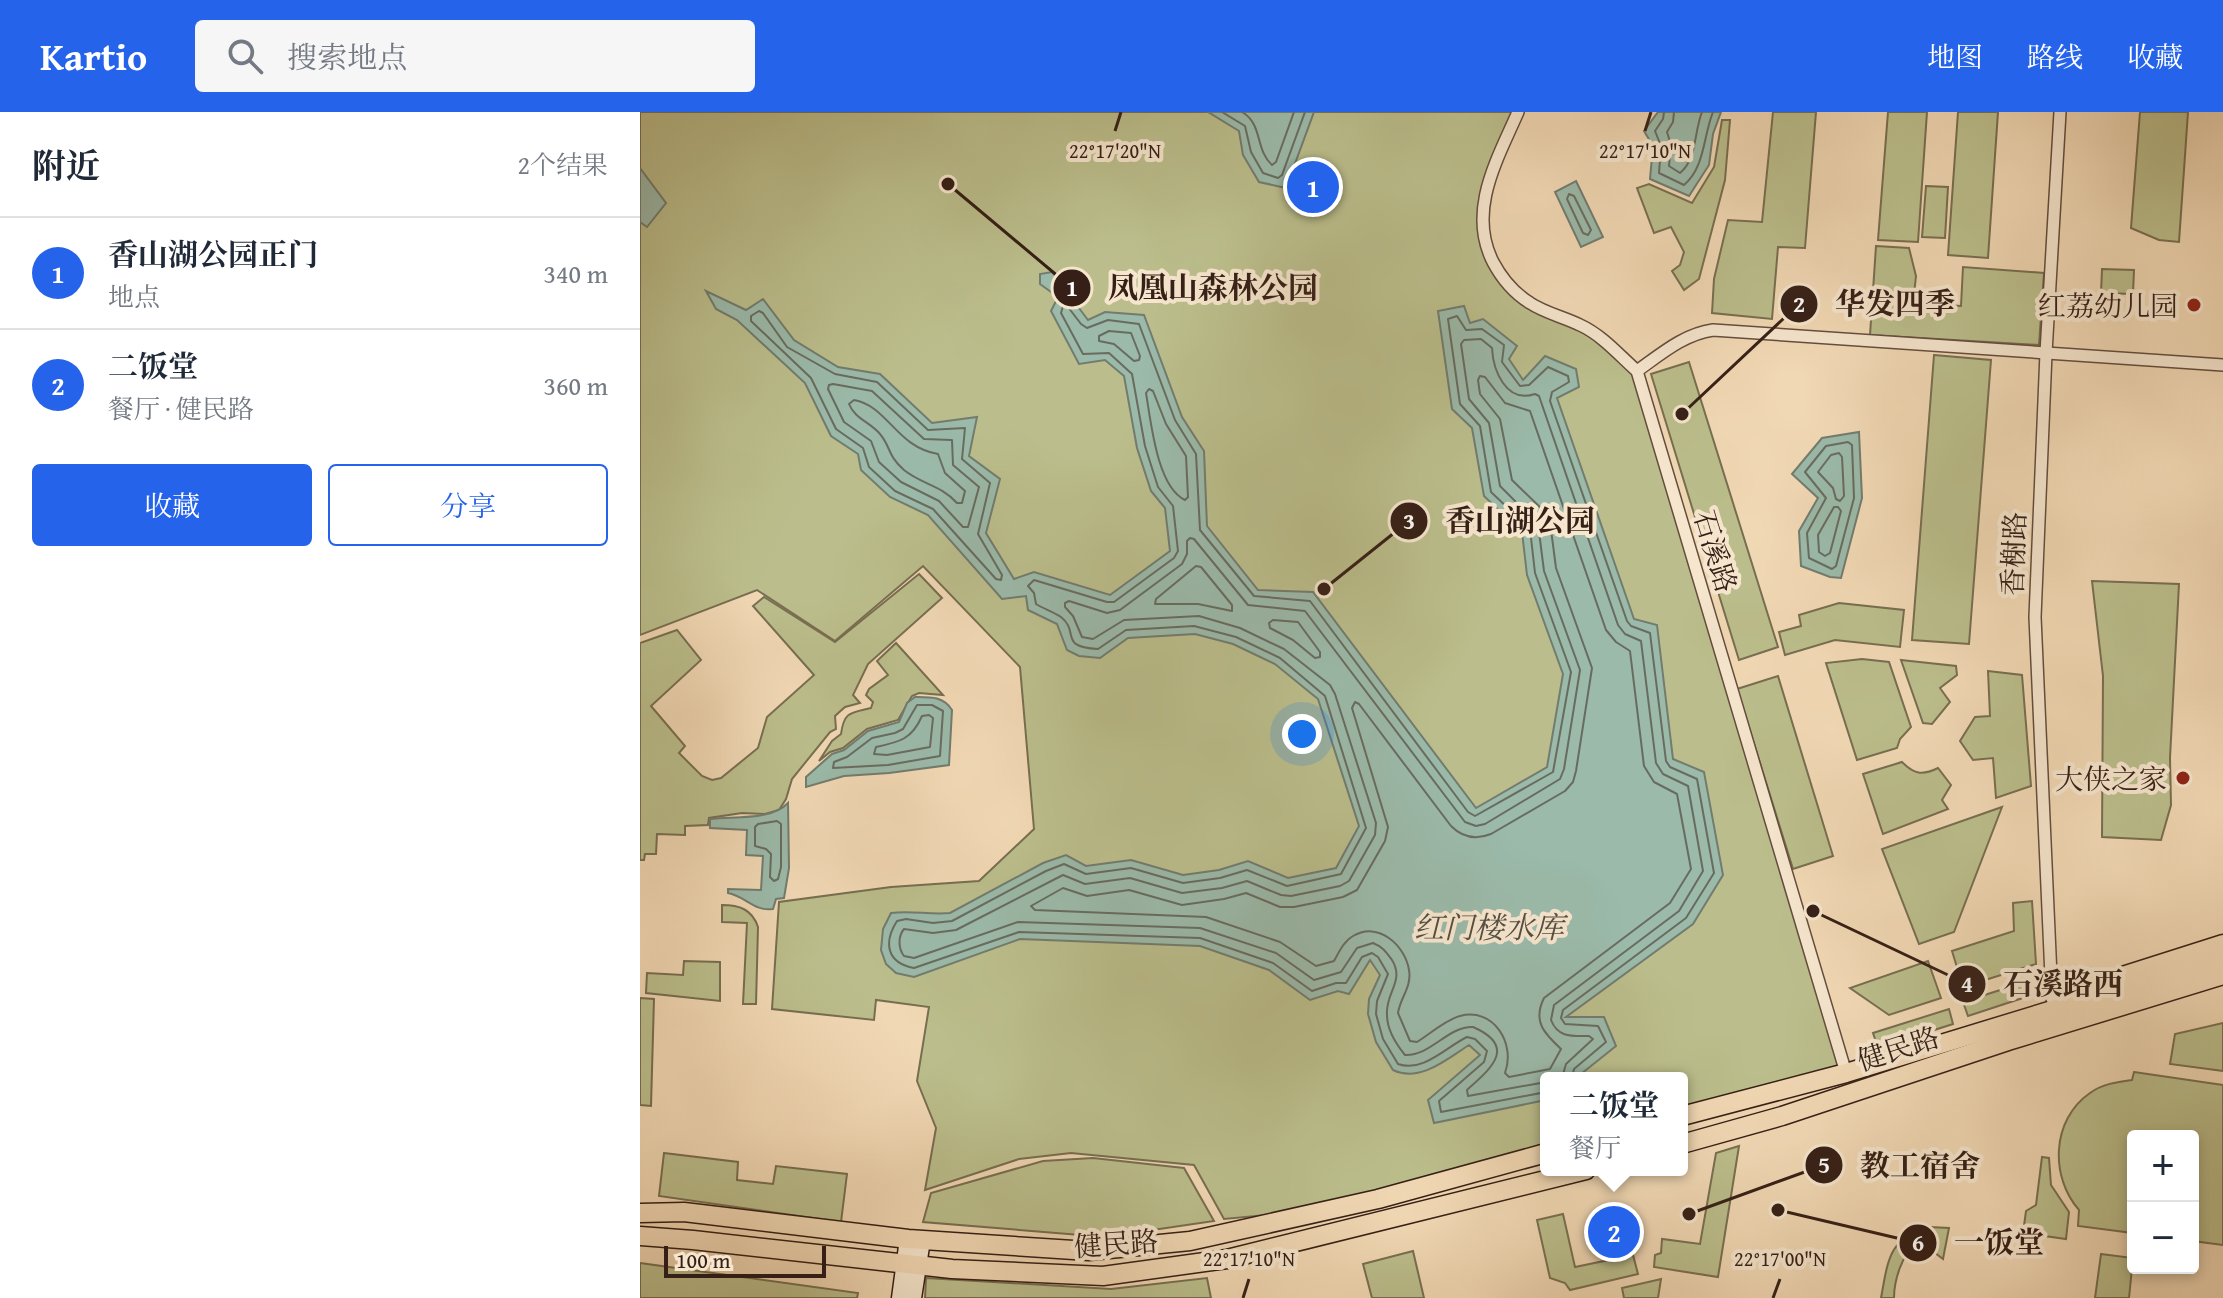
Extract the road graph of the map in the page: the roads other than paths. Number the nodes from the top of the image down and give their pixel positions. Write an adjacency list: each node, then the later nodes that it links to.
1 (1518, 112): 5 (street)
2 (2060, 112): 3 (street, 香榭路)
3 (2046, 353): 4 (street); 5 (street); 10 (street, 香榭路)
4 (2223, 365)
5 (1637, 371): 12 (street, 石溪路)
6 (2223, 944): 10 (main road)
7 (2223, 958): 11 (main road, 健民路)
8 (2223, 975): 11 (main road, 健民路)
9 (2223, 986): 11 (main road)
10 (2052, 999): 11 (main road)
11 (2010, 1032): 12 (main road, 健民路); 14 (main road, 健民路)
12 (1846, 1073): 13 (main road, 健民路)
13 (1688, 1114)
14 (1688, 1142)
15 (1540, 1155): 19 (main road, 健民路)
16 (1561, 1176): 20 (main road, 健民路)
17 (640, 1213): 19 (main road, 健民路)
18 (640, 1236): 20 (main road, 健民路)
19 (915, 1239): 20 (main road)
20 (911, 1265): 21 (main road); 22 (main road)
21 (900, 1298)
22 (913, 1298)

